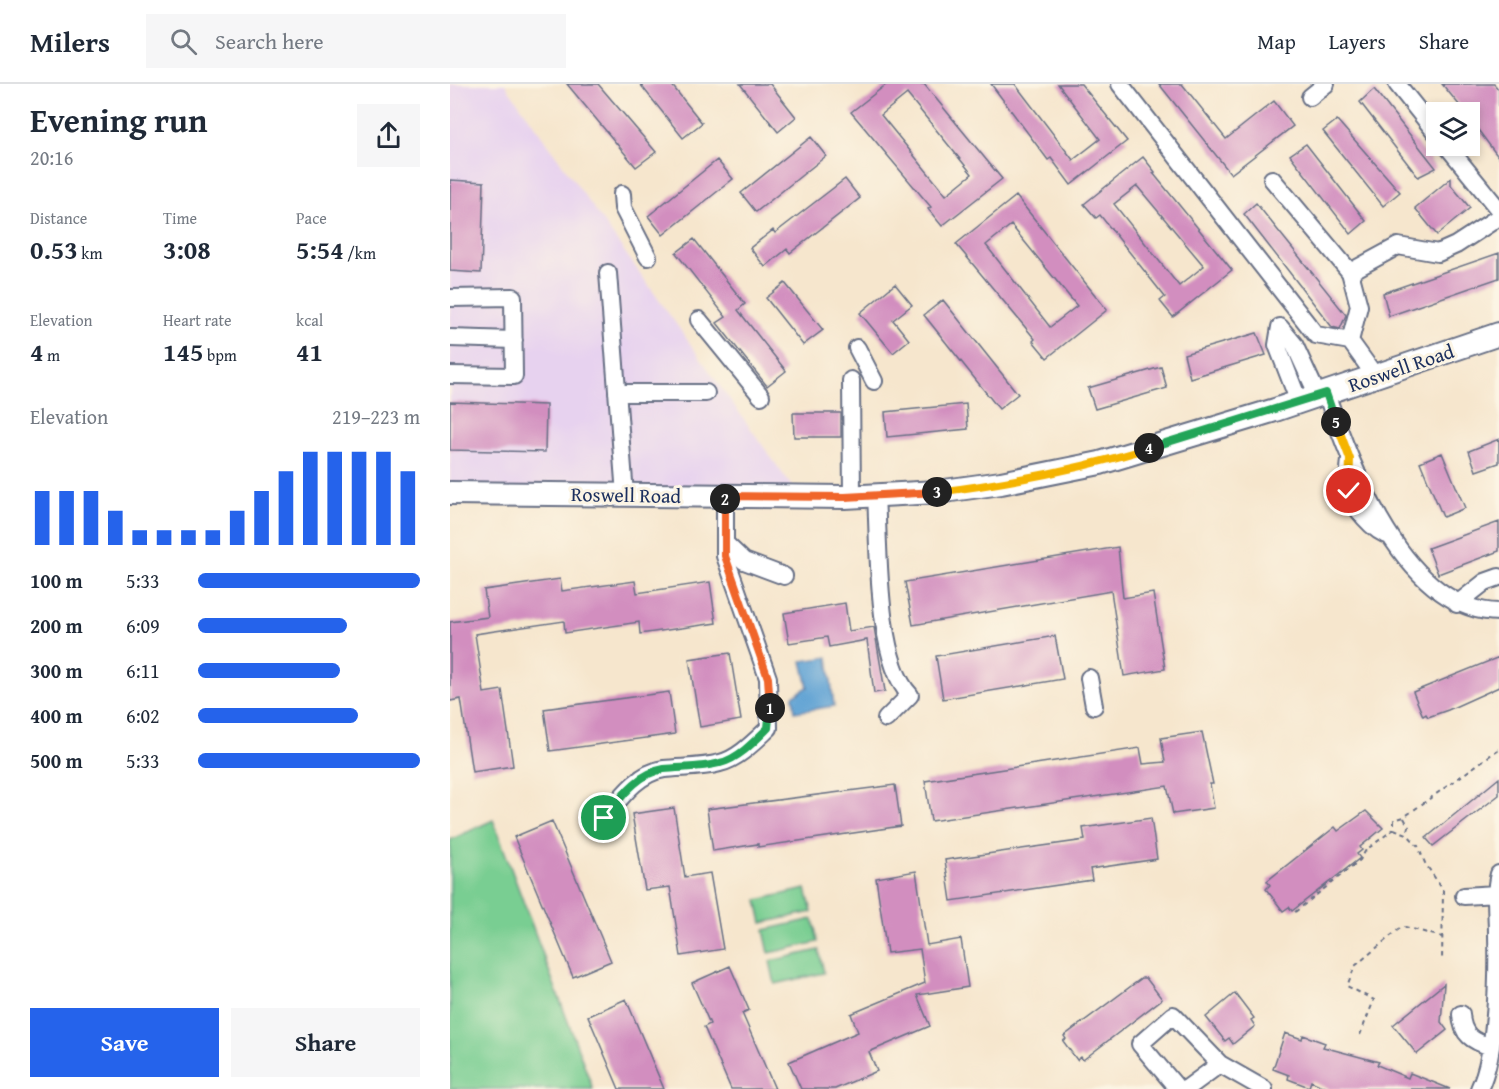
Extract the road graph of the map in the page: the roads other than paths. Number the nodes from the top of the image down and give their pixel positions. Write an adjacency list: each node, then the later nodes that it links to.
1 (1120, 84): 19 (lane)
2 (1326, 84): 4 (lane)
3 (1397, 84): 5 (lane)
4 (1310, 97)
5 (1426, 120)
6 (1455, 156): 9 (lane)
7 (1272, 179): 12 (lane)
8 (622, 194): 11 (lane)
9 (1499, 210)
10 (1499, 218): 12 (lane)
11 (648, 257)
12 (1350, 272): 19 (lane)
13 (608, 273): 25 (lane)
14 (450, 298): 18 (lane)
15 (699, 320): 27 (lane)
16 (1499, 334): 22 (main road, Roswell Road)
17 (450, 338): 18 (lane)
18 (514, 340): 21 (lane)
19 (1350, 341): 22 (lane)
20 (858, 348): 24 (lane)
21 (450, 375)
22 (1376, 377): 28 (main road, Roswell Road)
23 (851, 381): 33 (lane)
24 (874, 381)
25 (617, 393): 26 (lane); 30 (lane)
26 (706, 393)
27 (761, 396)
28 (1314, 397): 31 (main road, Roswell Road); 37 (lane)
29 (450, 493): 30 (main road, Roswell Road)
30 (625, 495): 32 (main road, Roswell Road)
31 (876, 495): 33 (main road, Roswell Road); 41 (lane)
32 (725, 496): 33 (main road, Roswell Road); 34 (lane)
33 (852, 497)
34 (725, 543): 35 (lane); 42 (lane)
35 (784, 576)
36 (1499, 577): 37 (lane)
37 (1457, 604): 38 (lane)
38 (1499, 612)
39 (1089, 678): 40 (lane)
40 (1094, 706)
41 (886, 719)
42 (604, 818)
43 (1499, 874): 44 (lane)
44 (1496, 894): 45 (lane); 47 (lane)
45 (1464, 896)
46 (1461, 1014): 47 (lane)
47 (1491, 1047): 52 (lane)
48 (1220, 1064): 49 (lane); 50 (lane); 51 (lane)
49 (1178, 1089)
50 (1186, 1089)
51 (1264, 1089)
52 (1479, 1089)

